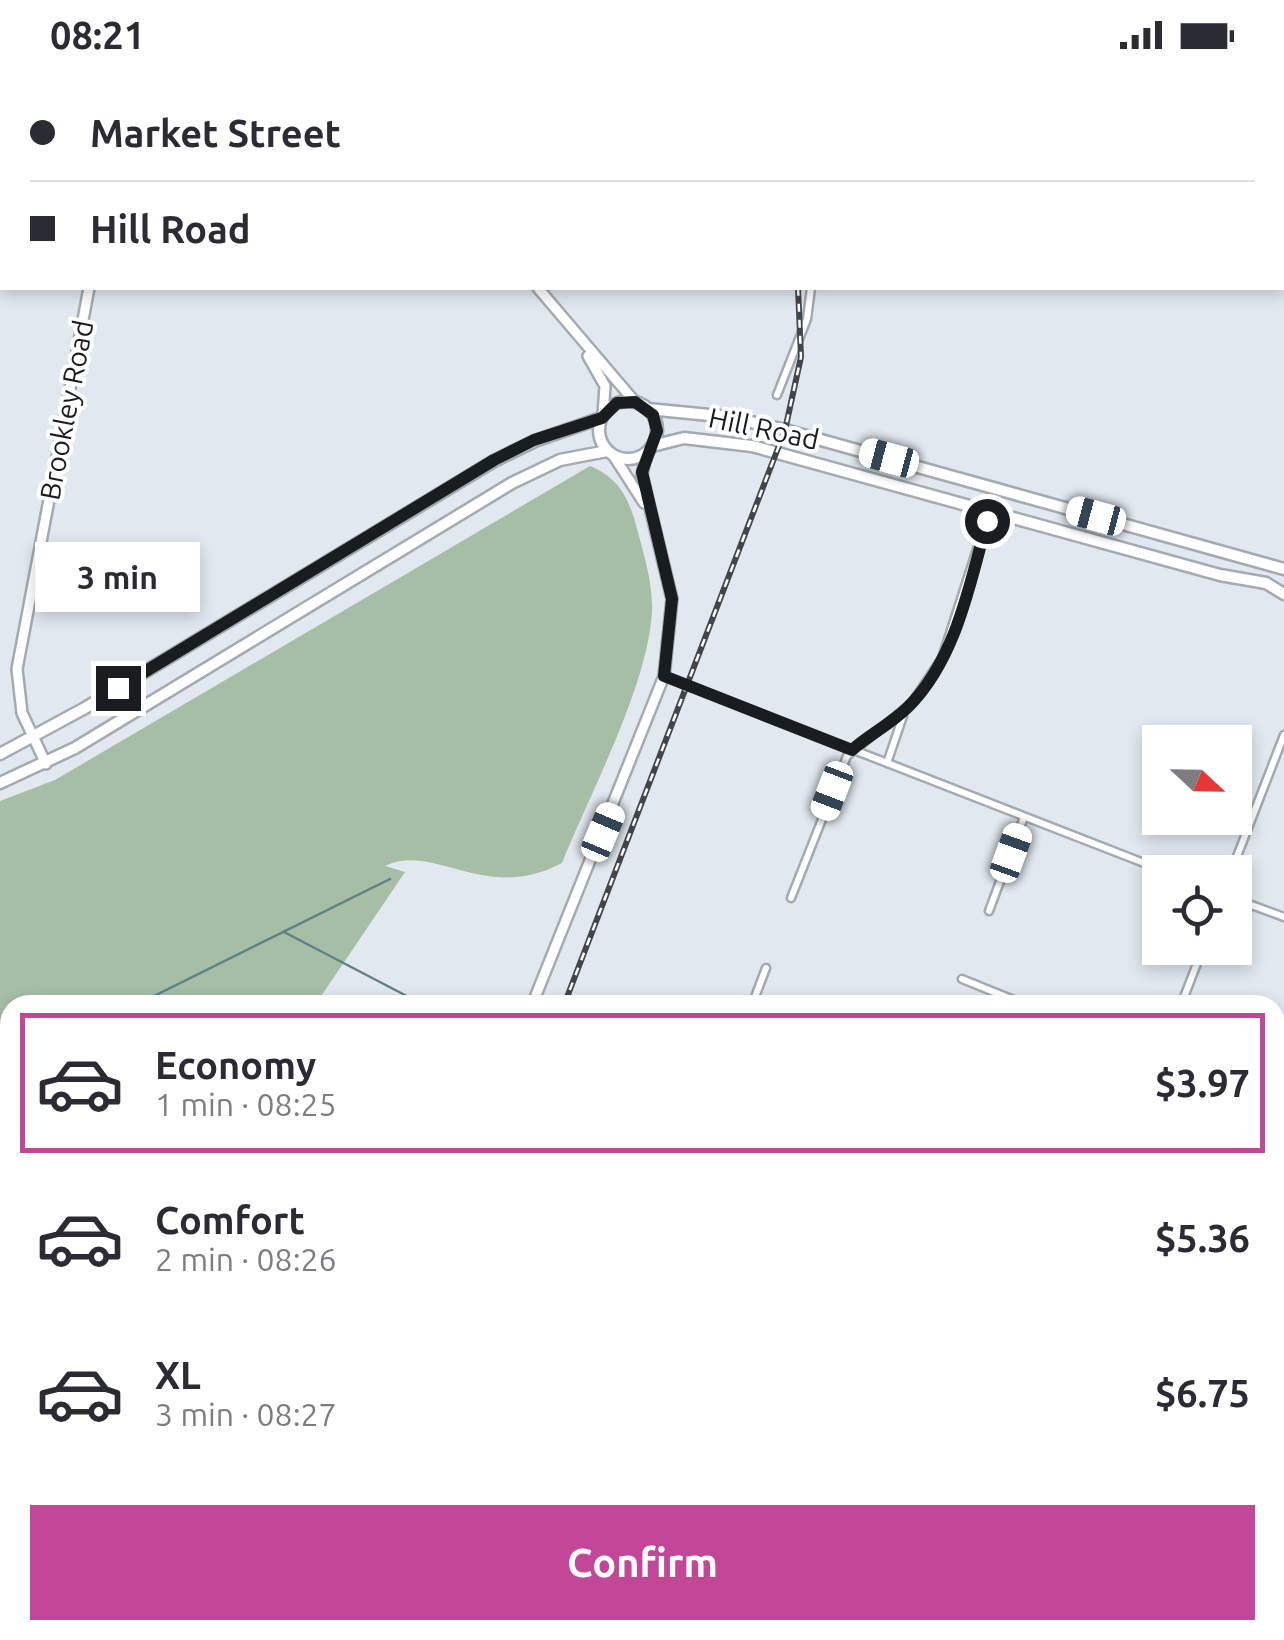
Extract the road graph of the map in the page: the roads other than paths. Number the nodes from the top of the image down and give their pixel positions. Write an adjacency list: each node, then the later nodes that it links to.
1 (89, 290): 18 (street, Brookley Road)
2 (540, 290): 4 (street)
3 (811, 290): 5 (street)
4 (583, 344): 6 (street); 8 (street)
5 (777, 395)
6 (635, 402): 7 (main road); 8 (main road)
7 (648, 409): 9 (main road); 13 (main road, Hill Road)
8 (602, 416): 10 (main road); 18 (main road)
9 (649, 450): 10 (main road); 11 (main road, Hill Road); 12 (street)
10 (610, 453): 12 (street); 21 (main road)
11 (990, 511): 14 (main road, Hill Road); 16 (street)
12 (662, 544): 15 (street)
13 (1284, 569)
14 (1284, 594)
15 (664, 676): 19 (street); 34 (street)
16 (905, 710): 19 (street); 22 (street)
17 (1284, 735): 25 (street)
18 (34, 738): 20 (main road); 21 (street, Brookley Road)
19 (852, 750): 22 (street); 27 (street)
20 (0, 754)
21 (46, 764): 23 (main road)
22 (887, 764): 24 (street)
23 (0, 783)
24 (1024, 817): 26 (street); 29 (street)
25 (1238, 855)
26 (1142, 862)
27 (792, 898)
28 (1252, 905): 30 (street)
29 (989, 911)
30 (1284, 917)
31 (1196, 965): 37 (street)
32 (766, 968): 35 (street)
33 (962, 979): 36 (street)
34 (536, 995)
35 (756, 995)
36 (1001, 995)
37 (1185, 995)

